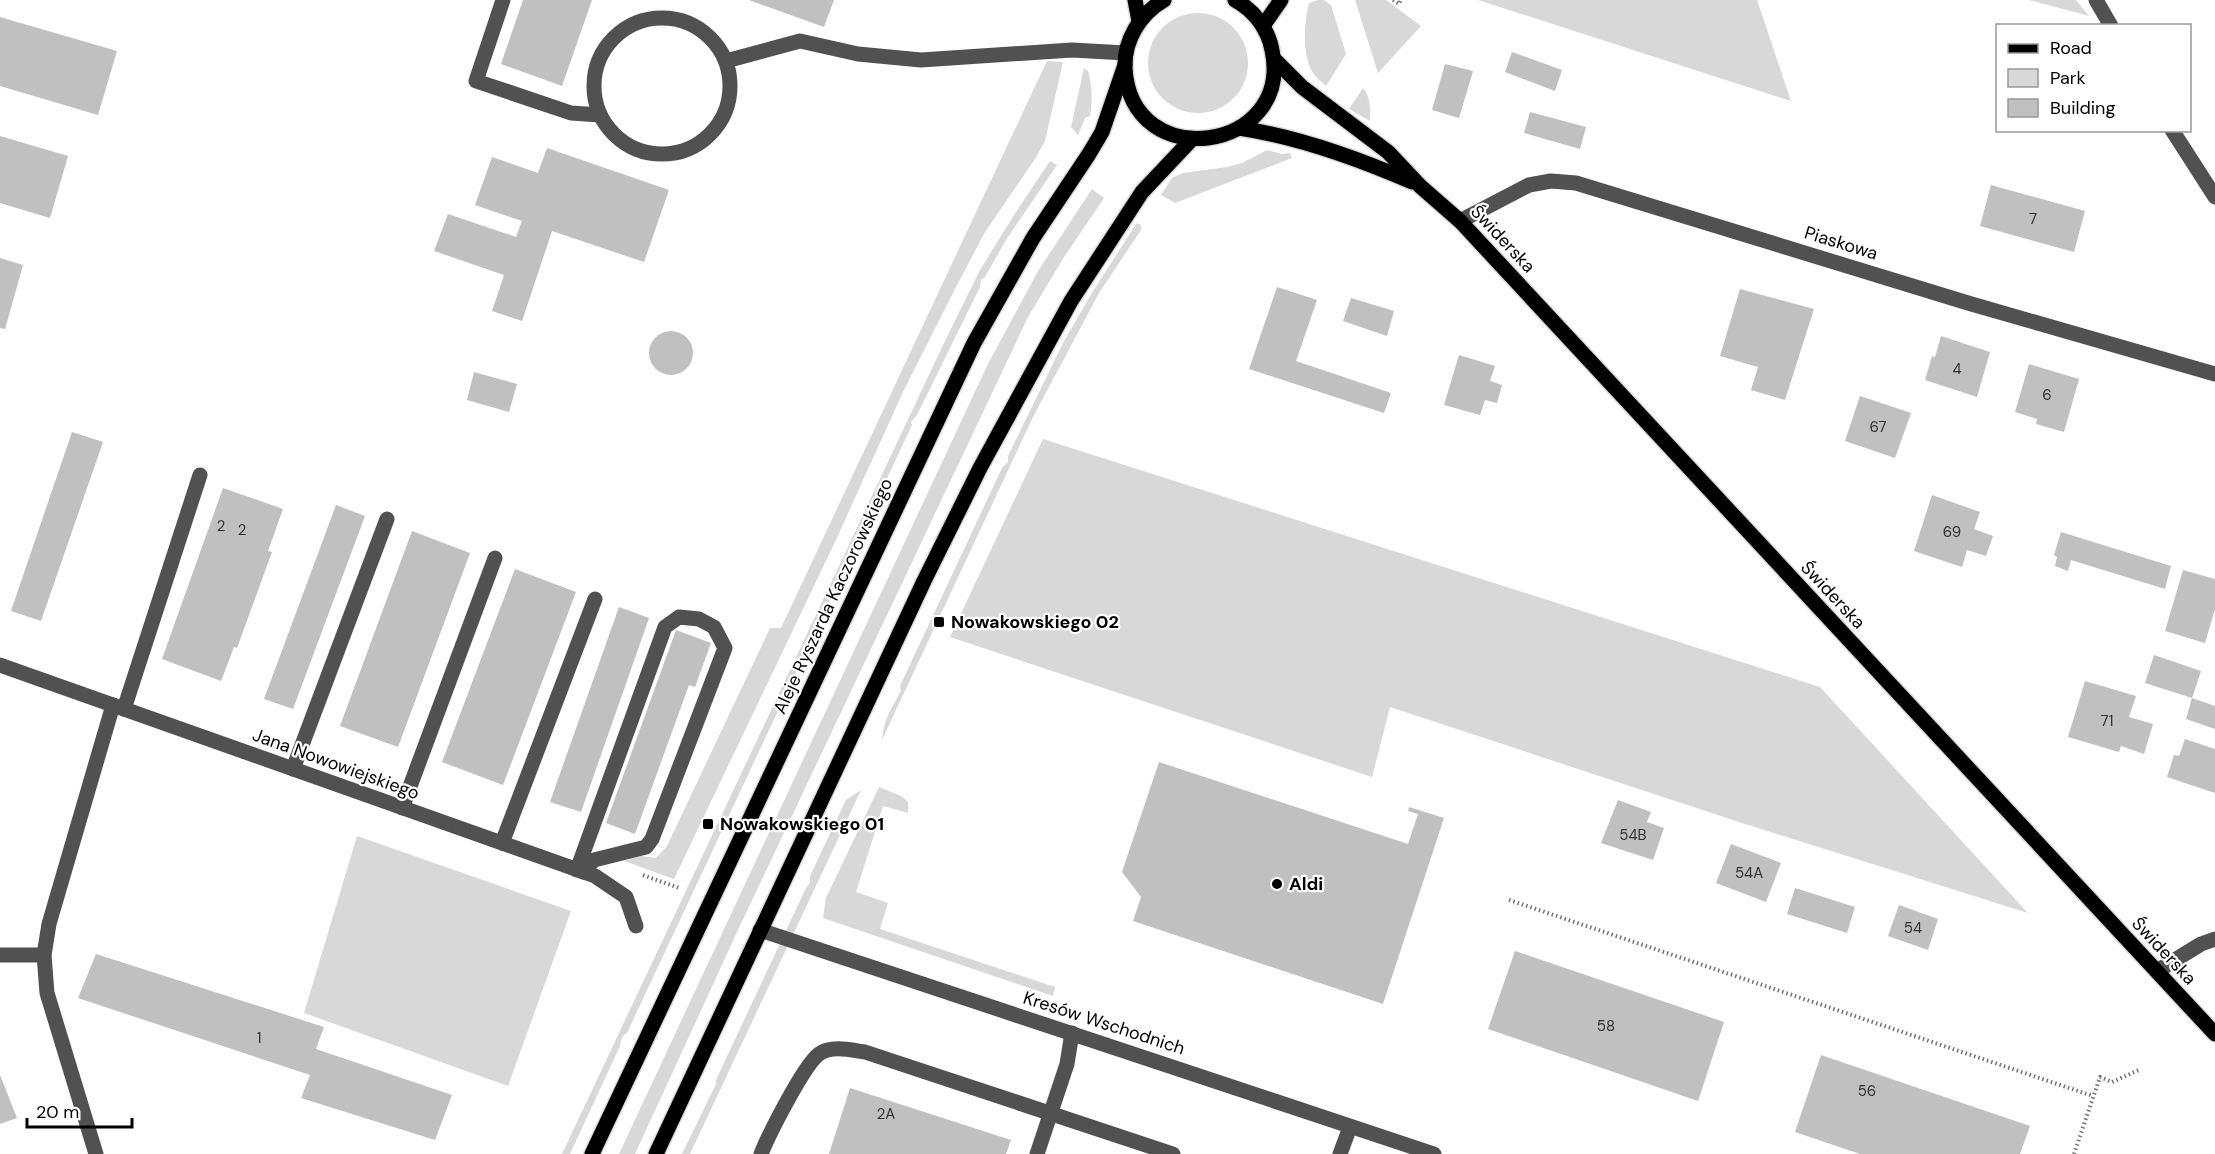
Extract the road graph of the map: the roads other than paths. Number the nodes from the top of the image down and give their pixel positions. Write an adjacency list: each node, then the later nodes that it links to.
1 (503, 0): 13 (street)
2 (1135, 0): 7 (main road)
3 (1164, 0): 7 (main road)
4 (1235, 0): 9 (main road)
5 (1281, 0): 9 (main road)
6 (2096, 0): 8 (street)
7 (1139, 21): 10 (main road, Aleje Ryszarda Kaczorowskiego)
8 (2110, 24)
9 (1263, 26): 11 (main road)
10 (1126, 59): 12 (street); 16 (main road); 42 (main road, Aleje Ryszarda Kaczorowskiego)
11 (1274, 59): 14 (main road); 17 (main road, Świderska)
12 (726, 61): 13 (street); 13 (street)
13 (600, 115)
14 (1239, 128): 16 (main road); 17 (main road, Świderska)
15 (2173, 132): 18 (street)
16 (1192, 139): 32 (main road)
17 (1420, 186): 19 (main road, Świderska)
18 (2215, 197)
19 (1460, 221): 20 (street, Piaskowa); 36 (main road, Świderska)
20 (2215, 374)
21 (200, 475): 26 (street)
22 (387, 519): 27 (street)
23 (495, 558): 28 (street)
24 (595, 599): 29 (street)
25 (0, 665): 26 (street, Jana Nowowiejskiego)
26 (118, 707): 27 (street, Jana Nowowiejskiego); 35 (street)
27 (293, 769): 28 (street, Jana Nowowiejskiego)
28 (402, 808): 29 (street, Jana Nowowiejskiego)
29 (501, 843): 30 (street, Jana Nowowiejskiego)
30 (580, 871): 30 (street); 31 (street, Jana Nowowiejskiego)
31 (636, 926)
32 (760, 930): 37 (street, Kresów Wschodnich); 43 (main road)
33 (2215, 939): 36 (street)
34 (0, 955): 35 (street)
35 (44, 955): 41 (street)
36 (2157, 971): 38 (main road, Świderska)
37 (1072, 1033): 39 (street); 40 (street, Kresów Wschodnich)
38 (2215, 1034)
39 (1050, 1113): 44 (street); 45 (street); 46 (street)
40 (1350, 1126): 47 (street); 48 (street, Kresów Wschodnich)
41 (96, 1154)
42 (592, 1154)
43 (656, 1154)
44 (761, 1154)
45 (1037, 1154)
46 (1173, 1154)
47 (1340, 1154)
48 (1434, 1154)

